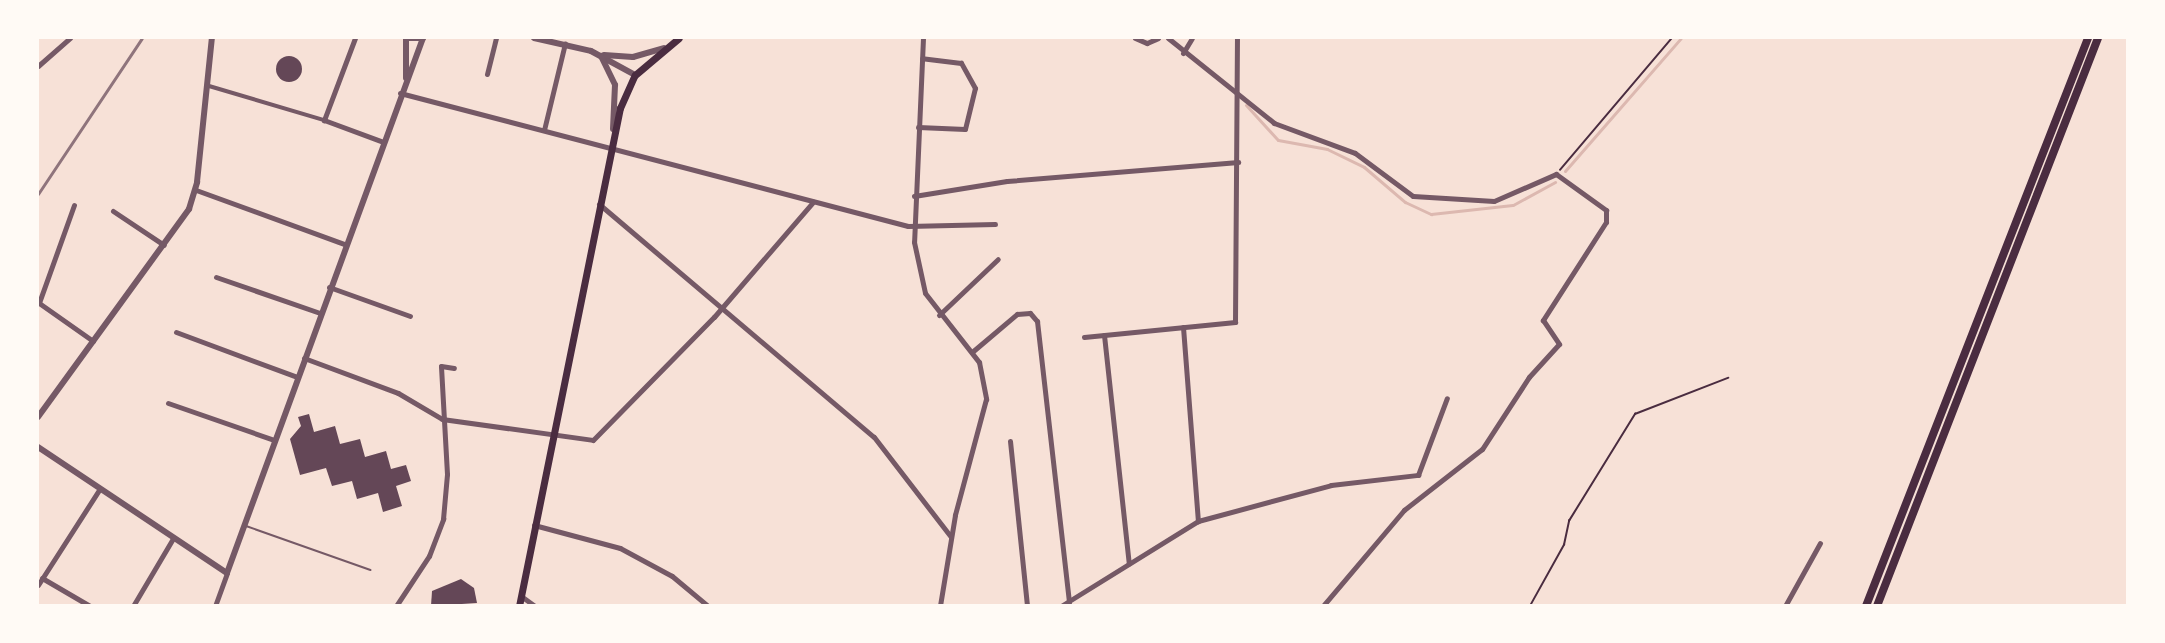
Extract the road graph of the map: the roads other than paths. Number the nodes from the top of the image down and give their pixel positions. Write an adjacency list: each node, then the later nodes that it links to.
1 (70, 38): 22 (street)
2 (212, 38): 26 (street)
3 (355, 38): 29 (street)
4 (406, 38): 5 (street); 25 (street)
5 (423, 38): 25 (street)
6 (496, 38): 23 (street)
7 (534, 38): 17 (street)
8 (679, 38): 18 (main road)
9 (923, 38): 21 (street)
10 (1135, 38): 11 (street)
11 (1158, 38)
12 (1168, 38): 19 (street)
13 (1192, 38): 19 (street)
14 (1238, 38): 27 (street)
15 (2088, 38): 97 (highway)
16 (2098, 38): 98 (highway)
17 (566, 43): 20 (street); 31 (street)
18 (664, 48): 20 (street); 24 (main road)
19 (1183, 53): 27 (street)
20 (600, 55): 24 (street); 32 (street)
21 (922, 58): 30 (street); 30 (street)
22 (38, 66)
23 (487, 74)
24 (635, 75): 32 (main road)
25 (406, 79): 28 (street)
26 (208, 86): 29 (street); 36 (street)
27 (1238, 92): 35 (street); 95 (street)
28 (400, 93): 31 (street); 33 (street)
29 (324, 120): 33 (street)
30 (918, 127): 37 (street)
31 (544, 130): 34 (street)
32 (613, 136): 34 (main road)
33 (383, 142): 44 (street)
34 (611, 147): 38 (street); 39 (main road)
35 (1238, 162): 37 (street); 54 (street)
36 (196, 190): 44 (street); 45 (street)
37 (914, 196): 43 (street)
38 (813, 202): 43 (street); 50 (street)
39 (599, 204): 50 (street); 67 (main road)
40 (74, 205): 49 (street)
41 (113, 211): 45 (street)
42 (995, 224): 43 (street)
43 (913, 227): 52 (street)
44 (344, 244): 48 (street)
45 (164, 245): 58 (street)
46 (998, 259): 52 (street)
47 (216, 277): 51 (street)
48 (329, 286): 51 (street); 53 (street)
49 (38, 304): 58 (street)
50 (721, 308): 67 (street); 75 (street)
51 (320, 313): 60 (street)
52 (939, 315): 59 (street)
53 (410, 316)
54 (1183, 327): 56 (street); 72 (street)
55 (176, 332): 62 (street)
56 (1104, 334): 57 (street); 78 (street)
57 (1084, 337)
58 (93, 340): 65 (street)
59 (972, 352): 75 (street); 84 (street)
60 (304, 358): 62 (street); 66 (street)
61 (454, 368): 66 (street)
62 (297, 377): 68 (street)
63 (1447, 398): 72 (street)
64 (168, 403): 68 (street)
65 (38, 417)
66 (442, 419): 67 (street); 88 (street)
67 (555, 430): 74 (main road)
68 (274, 440): 73 (street)
69 (1010, 441): 93 (street)
70 (38, 447): 71 (street)
71 (99, 490): 76 (street); 81 (street)
72 (1198, 521): 78 (street)
73 (243, 525): 79 (lane); 80 (street)
74 (534, 525): 83 (main road); 91 (street)
75 (951, 537): 92 (street)
76 (172, 540): 80 (street); 86 (street)
77 (1820, 543): 96 (street)
78 (1129, 564): 84 (street)
79 (370, 570)
80 (227, 573): 87 (street)
81 (42, 578): 82 (street); 85 (street)
82 (38, 585)
83 (521, 596): 89 (main road); 90 (street)
84 (1069, 602): 94 (street)
85 (90, 606)
86 (134, 606)
87 (215, 606)
88 (396, 606)
89 (519, 606)
90 (535, 606)
91 (708, 606)
92 (940, 606)
93 (1027, 606)
94 (1061, 606)
95 (1323, 606)
96 (1785, 606)
97 (1866, 606)
98 (1877, 606)

